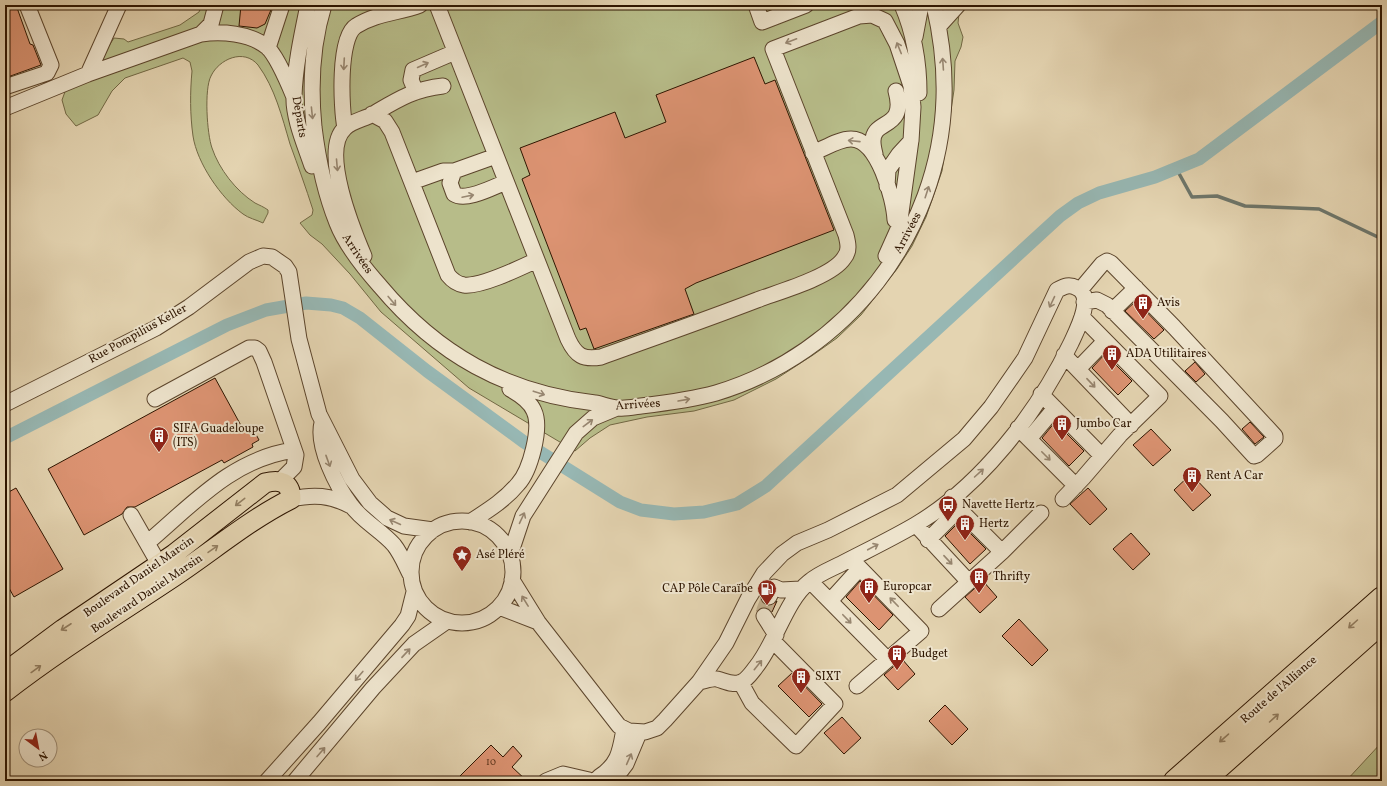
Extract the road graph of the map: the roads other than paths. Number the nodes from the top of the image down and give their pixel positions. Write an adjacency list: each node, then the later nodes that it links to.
1 (27, 5): 29 (street)
2 (119, 5): 26 (street)
3 (216, 5): 21 (street)
4 (282, 5): 24 (street)
5 (304, 5): 33 (street)
6 (308, 5): 33 (street, Départs)
7 (324, 5): 30 (street, Arrivées)
8 (332, 5): 30 (street)
9 (420, 5): 19 (street)
10 (437, 5): 25 (street)
11 (756, 5): 12 (street)
12 (806, 5)
13 (894, 5): 23 (street)
14 (902, 5): 23 (street)
15 (921, 5): 23 (street)
16 (934, 5): 20 (street, Arrivées)
17 (958, 5): 20 (street)
18 (384, 9): 19 (street); 22 (street)
19 (406, 10): 22 (street)
20 (938, 26): 54 (street, Arrivées, one-way to 20)
21 (201, 34): 24 (street); 26 (street)
22 (349, 38): 36 (street, one-way to 36)
23 (913, 41): 37 (street)
24 (268, 48): 33 (street)
25 (455, 52): 27 (street); 32 (street, one-way to 25)
26 (88, 74): 34 (street)
27 (465, 78): 28 (street); 40 (street)
28 (443, 86): 32 (street); 35 (street)
29 (5, 87)
30 (312, 88): 45 (street, Arrivées, one-way to 45)
31 (896, 91): 39 (street)
32 (416, 92): 35 (street)
33 (294, 96): 45 (street, Départs)
34 (5, 108)
35 (372, 114): 36 (street); 44 (street)
36 (345, 128): 48 (street, one-way to 48)
37 (911, 141): 38 (street, one-way to 38); 43 (street); 46 (street)
38 (813, 152): 39 (street, one-way to 38); 47 (street)
39 (875, 154): 43 (street)
40 (496, 156): 41 (street); 42 (street)
41 (454, 171): 42 (street, one-way to 42); 44 (street)
42 (506, 182): 47 (street)
43 (887, 186): 46 (street)
44 (414, 187): 47 (street)
45 (338, 224): 48 (street, Arrivées)
46 (896, 233): 54 (street)
47 (537, 260)
48 (373, 279): 56 (street, Arrivées, one-way to 56)
49 (1136, 288): 50 (street); 51 (street); 51 (street)
50 (1082, 296): 51 (street); 52 (street); 88 (street, one-way to 88)
51 (1112, 311)
52 (1082, 318): 53 (street); 55 (street)
53 (1105, 341): 57 (street); 64 (street)
54 (814, 345): 61 (street, Arrivées, one-way to 54)
55 (1064, 355): 57 (street); 58 (street)
56 (464, 361): 61 (street, Arrivées, one-way to 61); 77 (street)
57 (1078, 369): 64 (street, one-way to 64)
58 (1041, 394): 62 (street); 65 (street)
59 (155, 399): 67 (street)
60 (5, 404): 63 (street, Rue Pompilius Keller)
61 (617, 408): 83 (street, one-way to 61)
62 (1055, 408): 66 (street); 68 (street)
63 (322, 423): 74 (street, one-way to 74); 79 (street, one-way to 63)
64 (1131, 425): 68 (street)
65 (1018, 428): 66 (street); 73 (street, one-way to 65)
66 (1029, 439): 70 (street, one-way to 70)
67 (294, 450): 69 (street); 81 (street)
68 (1102, 456): 70 (street)
69 (276, 481): 71 (main road); 84 (main road, Boulevard Daniel Marcin, one-way to 84)
70 (1076, 486): 72 (street)
71 (291, 499): 74 (street, Boulevard Daniel Marsin); 106 (main road, Boulevard Daniel Marsin, one-way to 71)
72 (1063, 499)
73 (956, 503): 78 (street); 80 (street); 82 (street)
74 (351, 506): 86 (street)
75 (1041, 512): 82 (street)
76 (131, 515): 81 (street)
77 (470, 522): 79 (street); 83 (street)
78 (916, 524): 80 (street); 85 (street, one-way to 78)
79 (432, 530): 86 (street)
80 (928, 540): 89 (street, one-way to 89)
81 (147, 543): 84 (street)
82 (1002, 552): 89 (street)
83 (510, 555): 87 (street)
84 (159, 564): 102 (main road, Boulevard Daniel Marcin, one-way to 102)
85 (856, 564): 90 (street); 93 (street); 101 (street, one-way to 85)
86 (410, 574): 91 (street)
87 (512, 580): 94 (street); 98 (street, one-way to 87)
88 (759, 581): 90 (street); 103 (street)
89 (968, 581): 95 (street)
90 (806, 585): 93 (street); 100 (street)
91 (414, 592): 97 (street); 110 (street, one-way to 110)
92 (1382, 598): 113 (highway, Route de l'Alliance, one-way to 113)
93 (830, 601): 101 (street, one-way to 101)
94 (499, 607): 97 (street); 98 (street)
95 (939, 609)
96 (764, 616): 100 (street)
97 (447, 621): 111 (street, one-way to 97)
98 (538, 622): 107 (street)
99 (1382, 622): 114 (highway, Route de l'Alliance, one-way to 99)
100 (775, 638): 104 (street, one-way to 100); 104 (street)
101 (887, 659): 105 (street)
102 (5, 672)
103 (699, 682): 104 (street); 108 (street)
104 (741, 683)
105 (857, 686)
106 (5, 692)
107 (624, 729): 108 (street); 109 (street)
108 (639, 733): 109 (street, one-way to 108)
109 (599, 780): 112 (street)
110 (267, 781)
111 (295, 781)
112 (546, 781)
113 (1175, 781)
114 (1203, 781)

